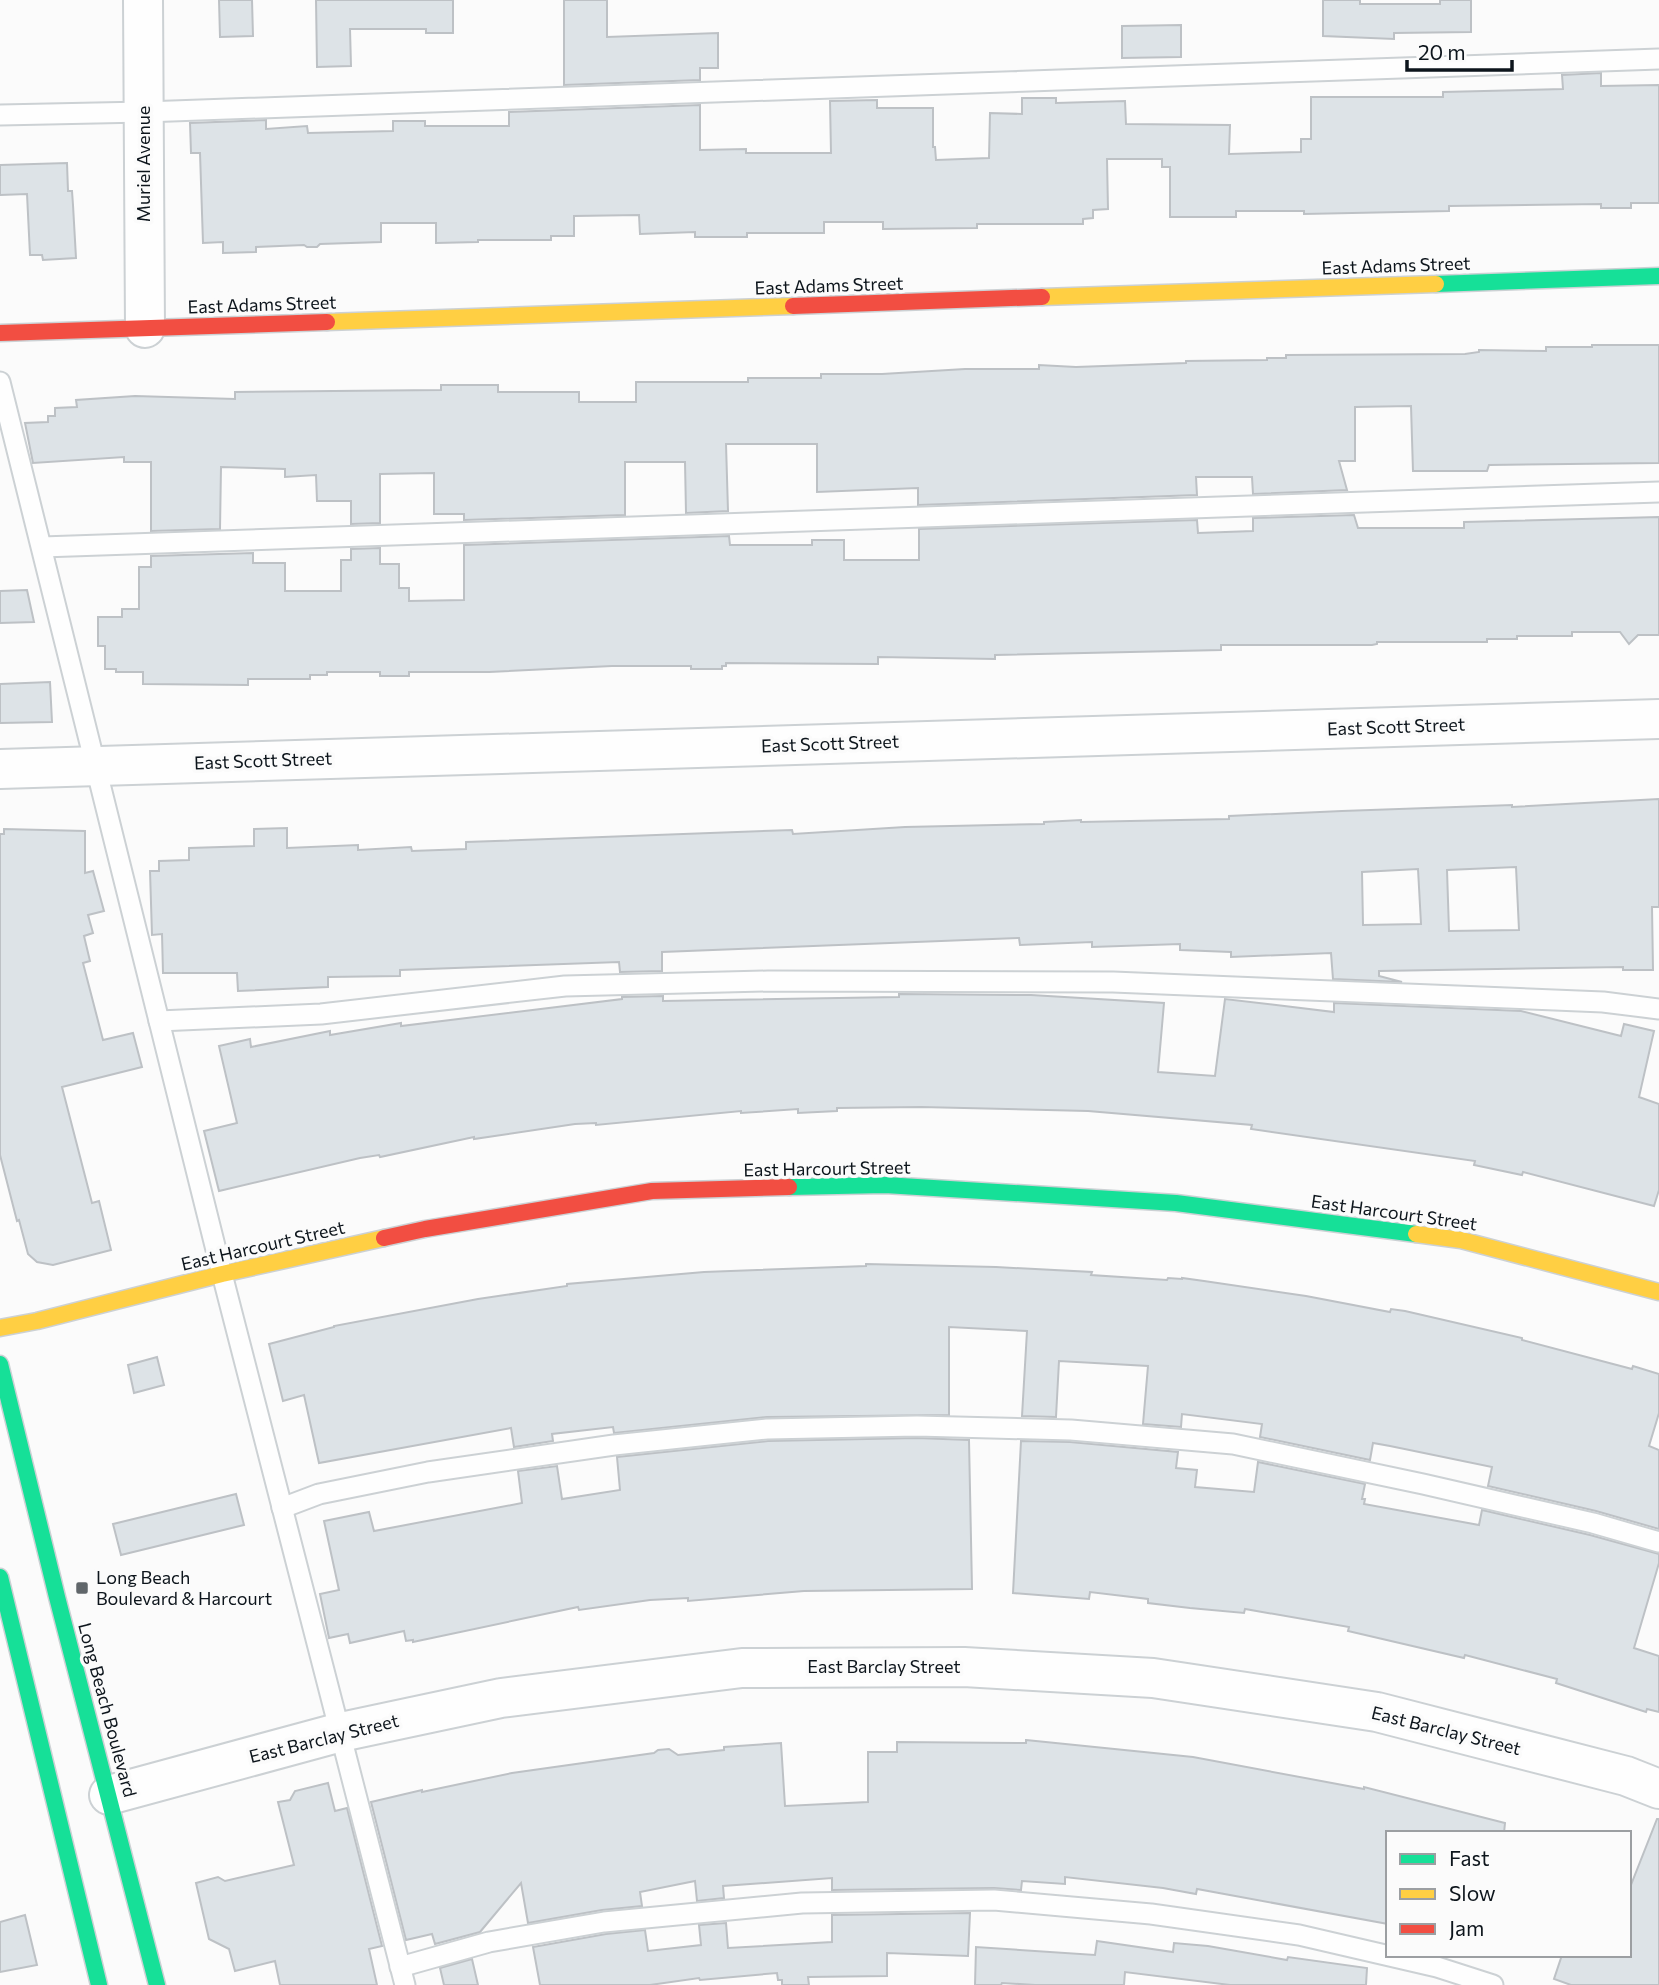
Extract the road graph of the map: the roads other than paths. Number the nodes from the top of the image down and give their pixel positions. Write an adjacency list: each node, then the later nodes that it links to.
1 (143, 0): 3 (street, Muriel Avenue)
2 (1659, 59): 3 (lane)
3 (144, 112): 4 (lane); 6 (street, Muriel Avenue)
4 (0, 115)
5 (1659, 276): 6 (street, East Adams Street)
6 (145, 328): 7 (street, East Adams Street)
7 (0, 333)
8 (0, 382): 10 (lane)
9 (1659, 492): 10 (lane)
10 (41, 547): 12 (lane)
11 (1659, 719): 12 (street, East Scott Street)
12 (96, 766): 13 (street, East Scott Street); 15 (lane)
13 (0, 769)
14 (1659, 1009): 15 (lane)
15 (159, 1021): 16 (lane)
16 (222, 1274): 17 (street, East Harcourt Street); 18 (street, East Harcourt Street); 20 (lane)
17 (1659, 1292)
18 (0, 1328)
19 (0, 1364): 25 (street, Long Beach Boulevard)
20 (282, 1508): 21 (lane); 23 (lane)
21 (1659, 1542)
22 (0, 1577): 29 (street)
23 (341, 1732): 24 (street, East Barclay Street); 25 (street, East Barclay Street); 28 (lane)
24 (1659, 1789)
25 (109, 1795): 30 (street, Long Beach Boulevard)
26 (1386, 1955): 28 (lane)
27 (1394, 1957): 31 (lane)
28 (402, 1976)
29 (99, 1985)
30 (157, 1985)
31 (1493, 1985)

